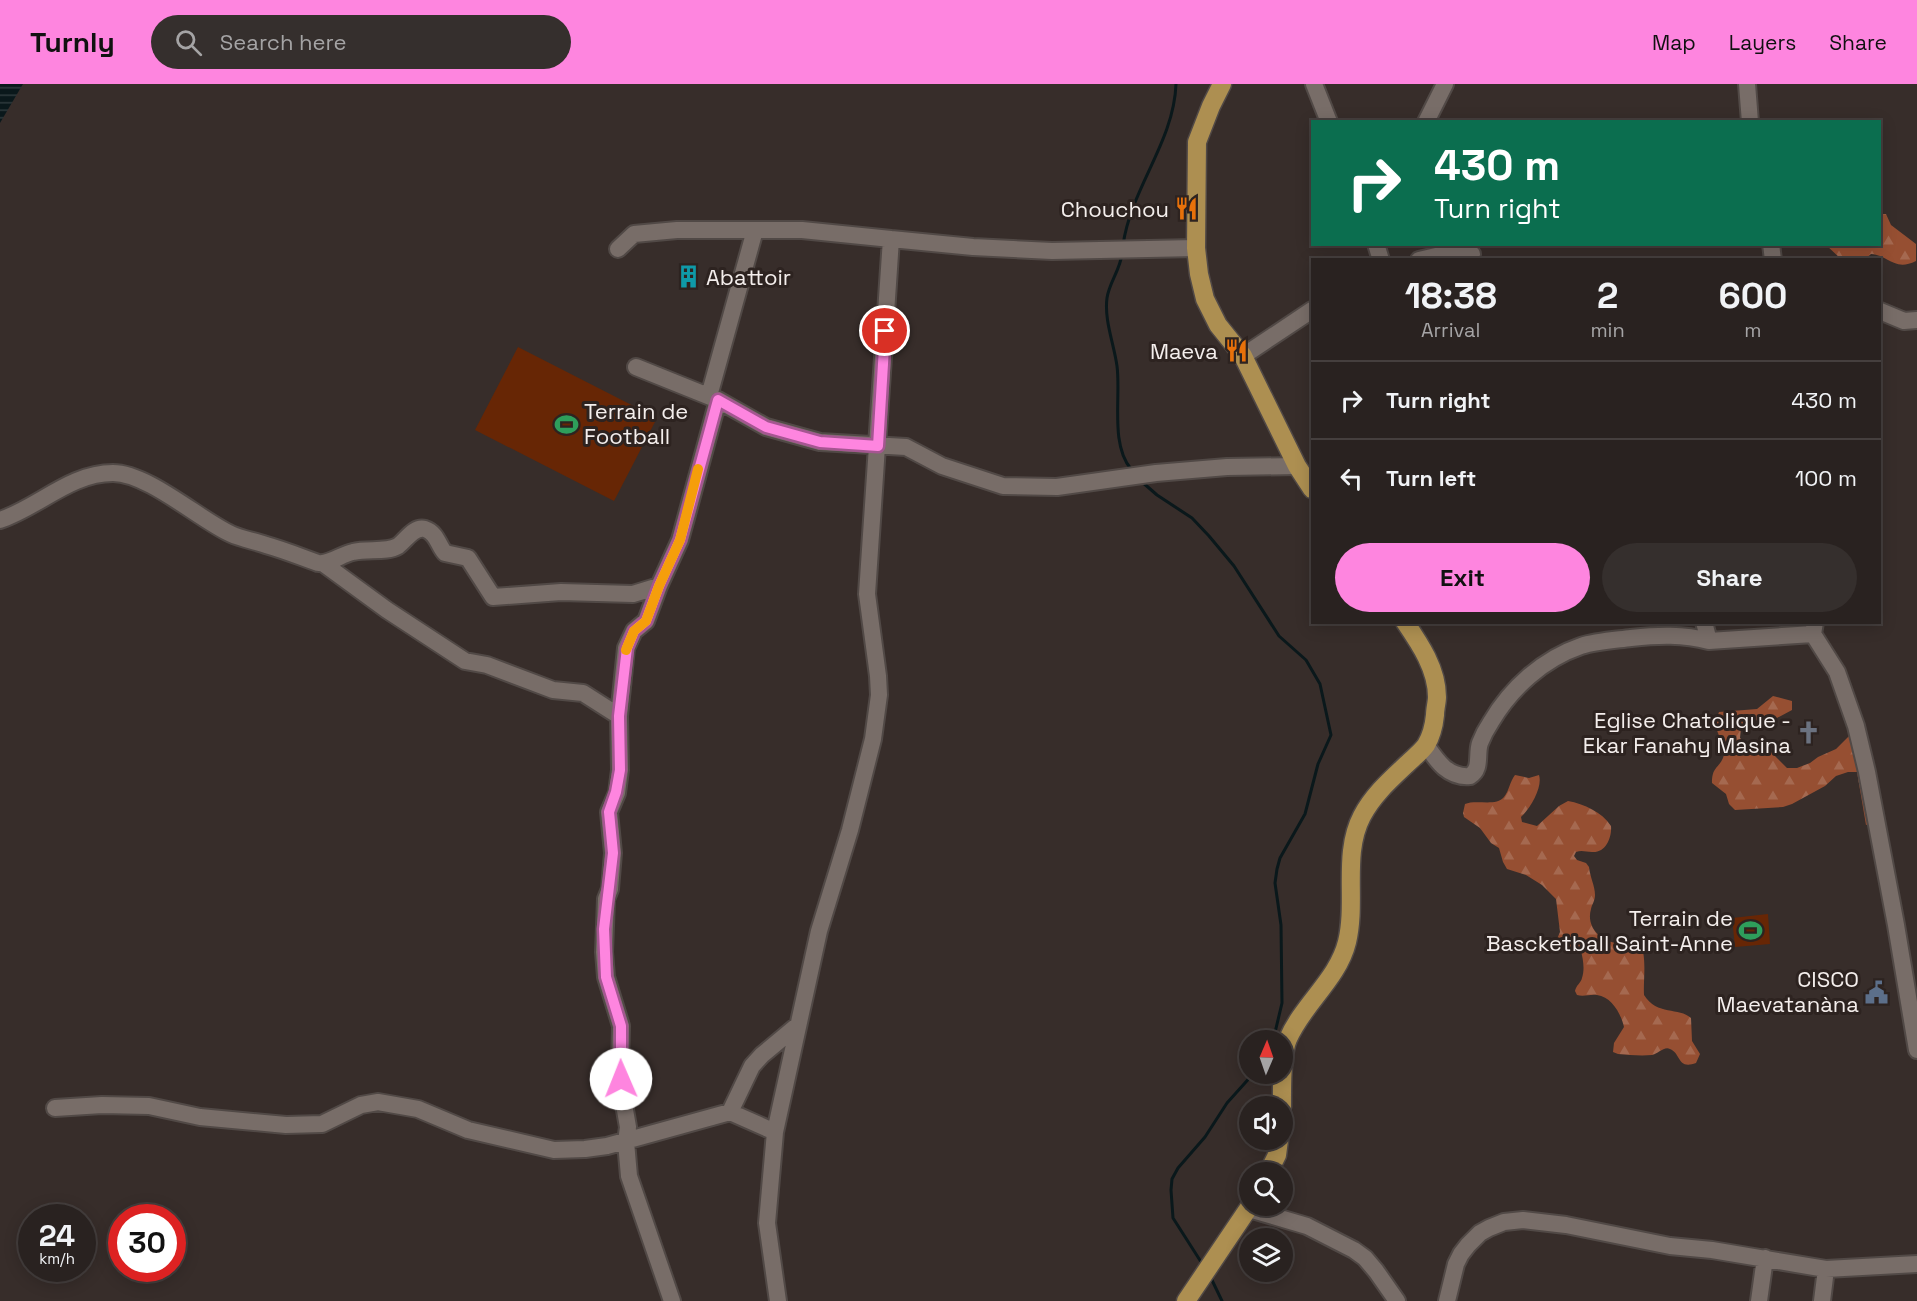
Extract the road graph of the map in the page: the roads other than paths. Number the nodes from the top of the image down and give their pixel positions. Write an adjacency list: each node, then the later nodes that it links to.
1 (1222, 84): 10 (main road)
2 (1314, 84): 5 (street)
3 (1445, 84): 6 (street)
4 (1747, 84): 7 (street)
5 (1328, 120)
6 (1427, 120)
7 (1750, 120)
8 (754, 230): 9 (street); 11 (street); 19 (street)
9 (891, 239): 10 (street); 20 (street)
10 (1196, 248): 17 (main road)
11 (618, 249)
12 (1472, 253): 13 (street)
13 (1428, 258)
14 (1311, 311): 17 (street)
15 (1881, 312): 16 (street)
16 (1917, 320)
17 (1243, 356): 21 (main road)
18 (636, 367): 19 (street)
19 (713, 398): 20 (street); 25 (street)
20 (878, 446): 21 (street); 32 (street)
21 (1297, 466): 22 (main road)
22 (1311, 487)
23 (0, 520): 24 (street)
24 (324, 564): 25 (street); 30 (street)
25 (659, 586): 30 (street)
26 (1406, 624): 31 (main road)
27 (1705, 624): 29 (street)
28 (1814, 628): 29 (street); 33 (street)
29 (1709, 641): 31 (street)
30 (619, 716): 38 (street)
31 (1426, 744): 34 (main road)
32 (798, 1025): 36 (street); 37 (street)
33 (1917, 1050)
34 (1282, 1096)
35 (55, 1108): 38 (street)
36 (730, 1112): 37 (street); 38 (street)
37 (775, 1132): 46 (street)
38 (626, 1142): 45 (street)
39 (1243, 1216): 44 (main road)
40 (1276, 1216): 47 (street)
41 (1765, 1258): 43 (street); 48 (street); 49 (street)
42 (1917, 1264): 43 (street)
43 (1826, 1269): 50 (street)
44 (1189, 1296)
45 (672, 1301)
46 (778, 1301)
47 (1397, 1301)
48 (1447, 1301)
49 (1759, 1301)
50 (1822, 1301)

